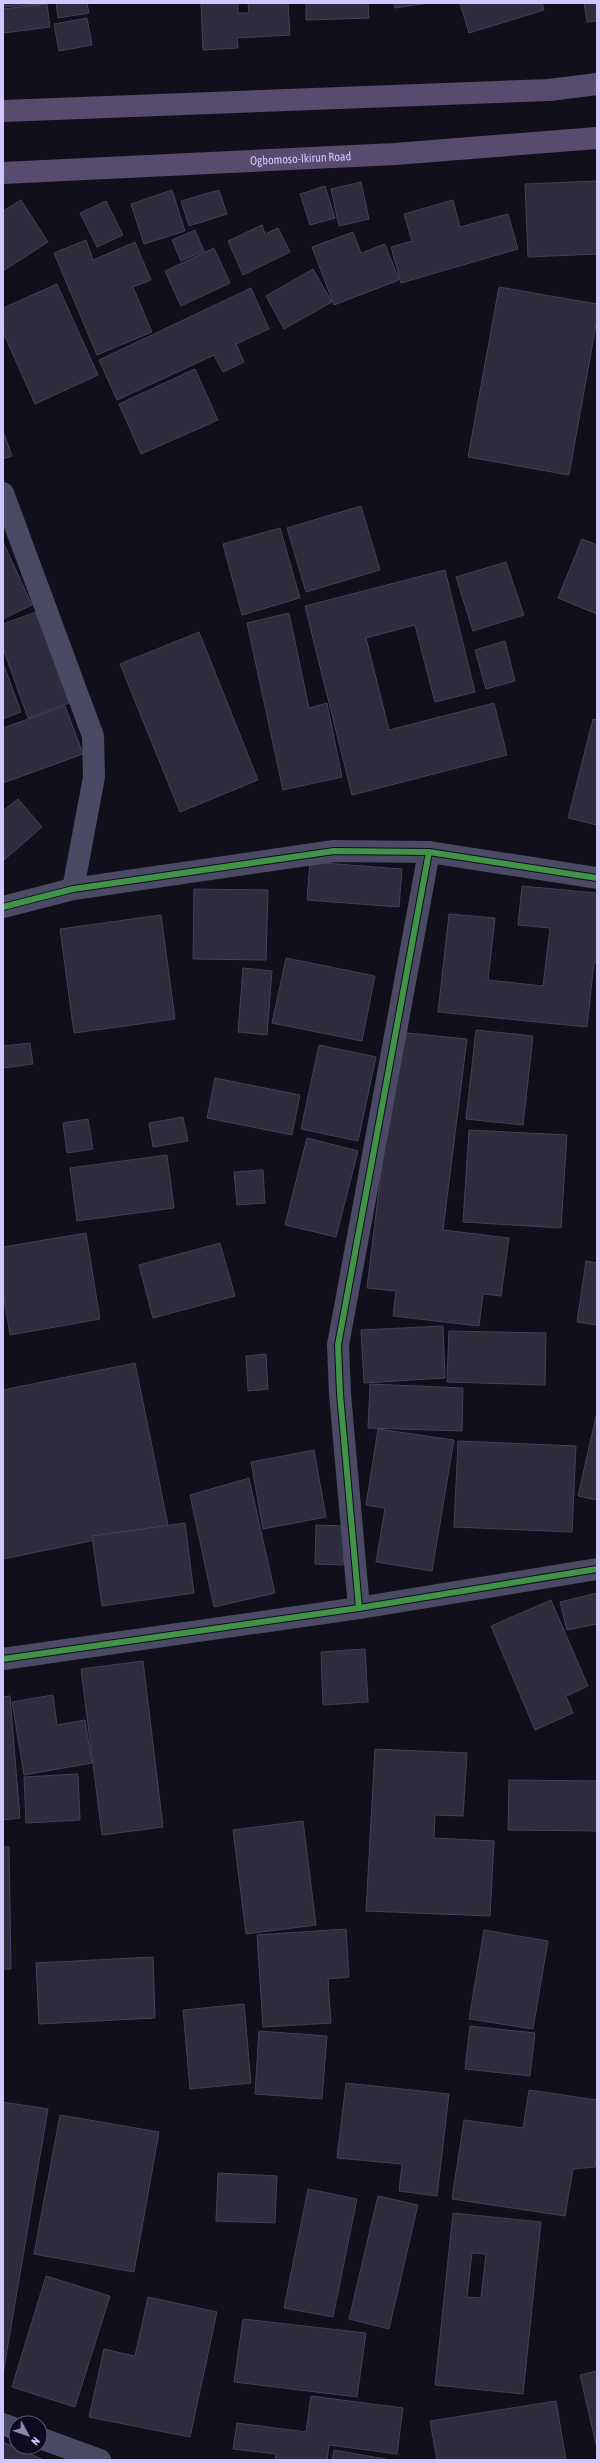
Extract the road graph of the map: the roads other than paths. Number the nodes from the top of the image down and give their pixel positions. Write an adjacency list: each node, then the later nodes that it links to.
1 (597, 84): 2 (main road)
2 (3, 111)
3 (597, 138): 4 (main road, Ogbomoso-Ikirun Road)
4 (3, 172)
5 (3, 493): 8 (street)
6 (429, 852): 7 (street); 8 (street); 11 (street)
7 (597, 878)
8 (73, 889): 9 (street)
9 (3, 907)
10 (597, 1569): 11 (street)
11 (359, 1608): 12 (street)
12 (3, 1660)
13 (48, 2441): 14 (street)
14 (100, 2460)

